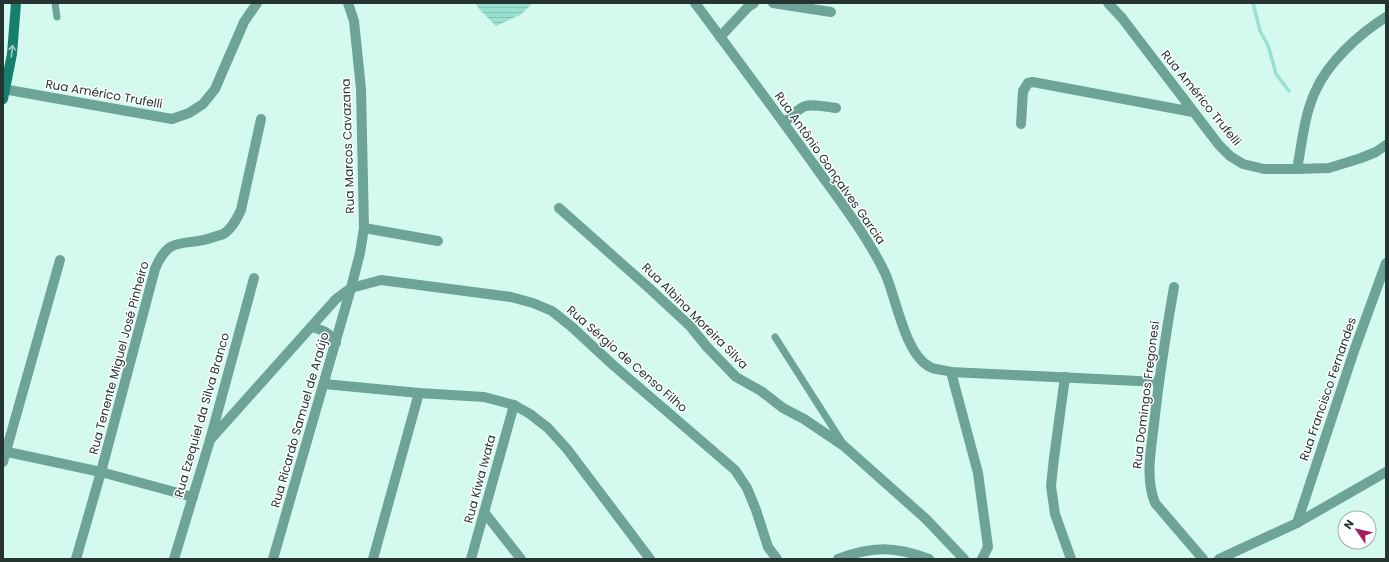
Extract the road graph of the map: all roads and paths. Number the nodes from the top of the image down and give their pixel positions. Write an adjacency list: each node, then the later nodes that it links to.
1 (16, 3): 13 (main road, one-way to 1)
2 (55, 3): 10 (lane)
3 (257, 3): 13 (street, Rua Américo Trufelli)
4 (348, 3): 22 (street, Rua Marcos Cavazana)
5 (695, 3): 12 (street, Rua Antônio Gonçalves Garcia)
6 (754, 3): 12 (street)
7 (773, 3): 9 (street)
8 (1108, 3): 15 (street, Rua Américo Trufelli)
9 (831, 12)
10 (57, 17)
11 (1386, 17): 20 (street)
12 (720, 37): 17 (street, Rua Antônio Gonçalves Garcia)
13 (4, 92)
14 (836, 108): 17 (street)
15 (1193, 112): 18 (street); 20 (street, Rua Américo Trufelli)
16 (261, 119): 42 (street, Rua Tenente Miguel José Pinheiro)
17 (784, 123): 32 (street, Rua Antônio Gonçalves Garcia)
18 (1021, 124)
19 (1386, 145): 20 (street, Rua Américo Trufelli)
20 (1296, 170)
21 (559, 208): 39 (street, Rua Albina Moreira Silva)
22 (364, 228): 23 (street); 28 (street, Rua Marcos Cavazana)
23 (438, 241)
24 (60, 260): 40 (street)
25 (1386, 263): 46 (street, Rua Francisco Fernandes)
26 (254, 278): 38 (street, Rua Ezequiel da Silva Branco)
27 (1174, 287): 34 (street, Rua Domingos Fregonesi)
28 (351, 288): 29 (street, Rua Sérgio de Censo Filho); 31 (street, Rua Ricardo Samuel de Araújo); 54 (street, Rua Sérgio de Censo Filho)
29 (311, 327): 31 (street); 38 (street, Rua Sérgio de Censo Filho)
30 (775, 337): 39 (lane)
31 (336, 343): 35 (street, Rua Ricardo Samuel de Araújo)
32 (951, 372): 33 (street, Rua Antônio Gonçalves Garcia); 58 (street)
33 (1065, 377): 34 (street, Rua Antônio Gonçalves Garcia); 59 (street)
34 (1159, 382): 60 (street, Rua Domingos Fregonesi)
35 (324, 384): 36 (street); 49 (street, Rua Ricardo Samuel de Araújo)
36 (419, 393): 37 (street); 50 (street)
37 (514, 405): 45 (street, Rua Kiwa Iwata); 53 (street)
38 (210, 440): 44 (street, Rua Ezequiel da Silva Branco)
39 (844, 446): 57 (street, Rua Albina Moreira Silva)
40 (5, 451): 41 (street); 42 (street)
41 (3, 462)
42 (101, 472): 44 (street); 47 (street, Rua Tenente Miguel José Pinheiro)
43 (1386, 472): 46 (street)
44 (193, 498): 48 (street, Rua Ezequiel da Silva Branco)
45 (484, 512): 51 (street, Rua Kiwa Iwata); 52 (street)
46 (1297, 523): 61 (street)
47 (76, 559)
48 (174, 559)
49 (273, 559)
50 (373, 559)
51 (471, 559)
52 (521, 559)
53 (650, 559)
54 (777, 559)
55 (838, 559): 56 (street)
56 (929, 559)
57 (964, 559)
58 (982, 559)
59 (1071, 559)
60 (1203, 559)
61 (1219, 559)

